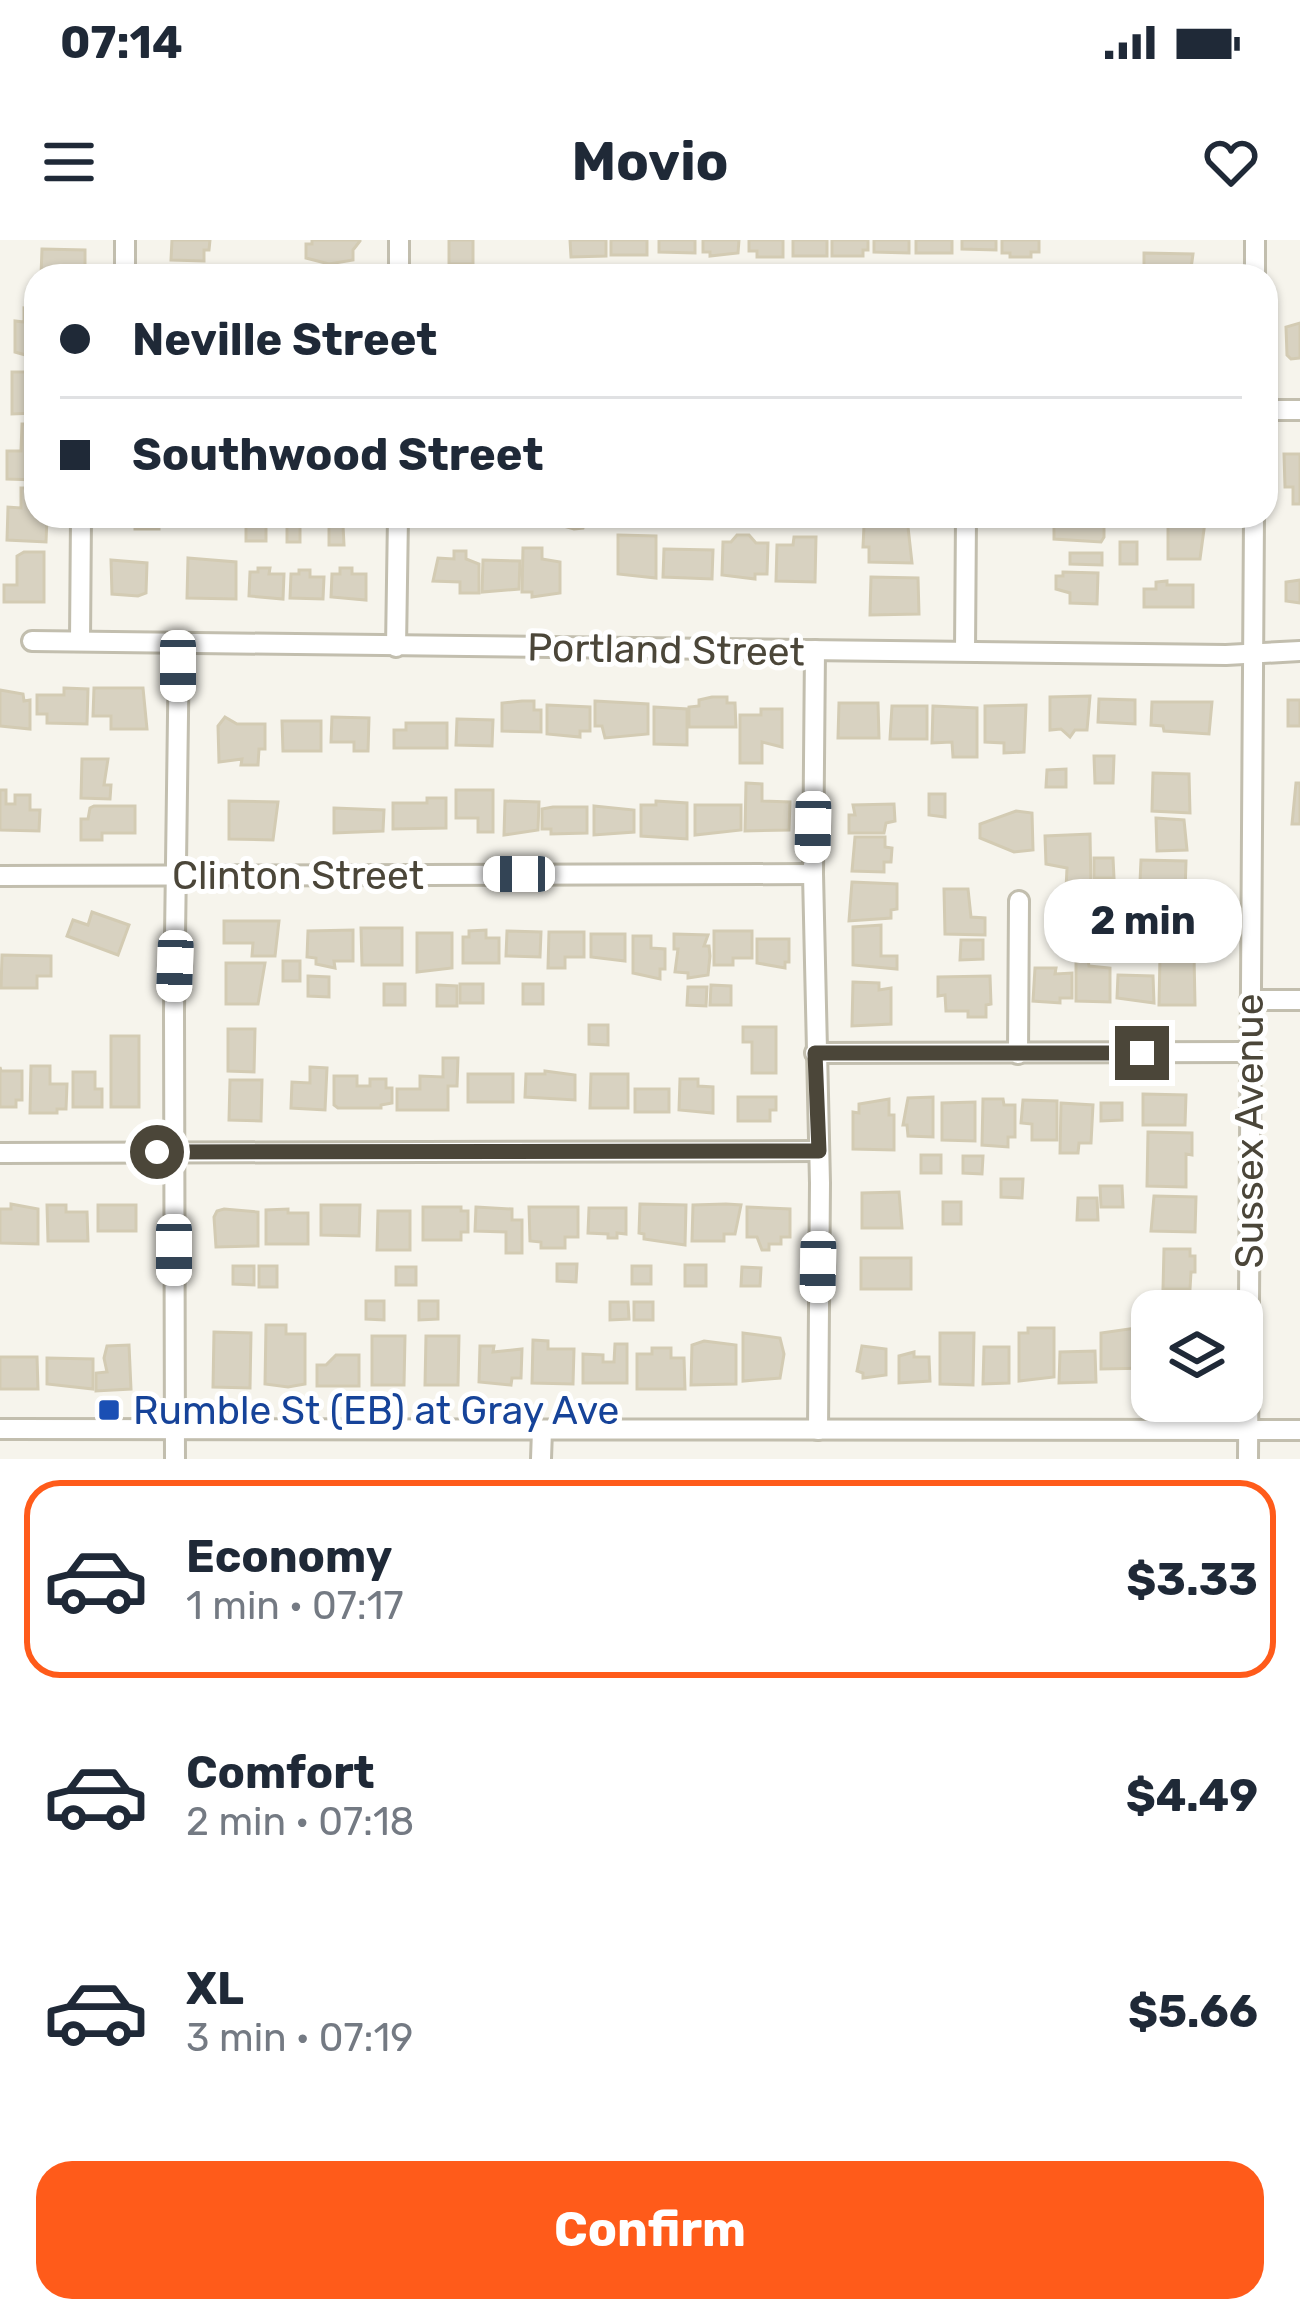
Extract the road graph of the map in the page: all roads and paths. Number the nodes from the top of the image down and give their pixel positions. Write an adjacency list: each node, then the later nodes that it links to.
1 (82, 528): 6 (street)
2 (398, 528): 8 (street)
3 (965, 528): 10 (street)
4 (1254, 528): 12 (street, Sussex Avenue)
5 (32, 640): 6 (street, Portland Street)
6 (80, 641): 7 (street, Portland Street)
7 (179, 642): 8 (street, Portland Street); 14 (street)
8 (396, 646): 9 (street, Portland Street)
9 (815, 650): 10 (street, Portland Street); 13 (street)
10 (965, 651): 12 (street, Portland Street)
11 (1300, 651): 12 (street, Portland Street)
12 (1253, 653): 17 (street, Sussex Avenue)
13 (813, 874): 14 (street, Clinton Street); 20 (street)
14 (178, 875): 15 (street, Clinton Street); 23 (street)
15 (0, 876)
16 (1019, 901): 21 (street)
17 (1250, 1000): 18 (street); 19 (street, Sussex Avenue)
18 (1300, 1000)
19 (1250, 1052): 21 (street); 29 (street, Sussex Avenue)
20 (815, 1053): 21 (street); 22 (street)
21 (1018, 1054)
22 (819, 1151): 23 (street); 28 (street)
23 (175, 1152): 24 (street); 26 (street)
24 (0, 1153)
25 (0, 1429): 26 (street)
26 (175, 1430): 27 (street); 31 (street)
27 (542, 1430): 28 (street); 32 (street)
28 (818, 1430): 29 (street)
29 (1248, 1430): 30 (street); 33 (street, Sussex Avenue)
30 (1300, 1430)
31 (176, 1459)
32 (542, 1459)
33 (1248, 1459)

